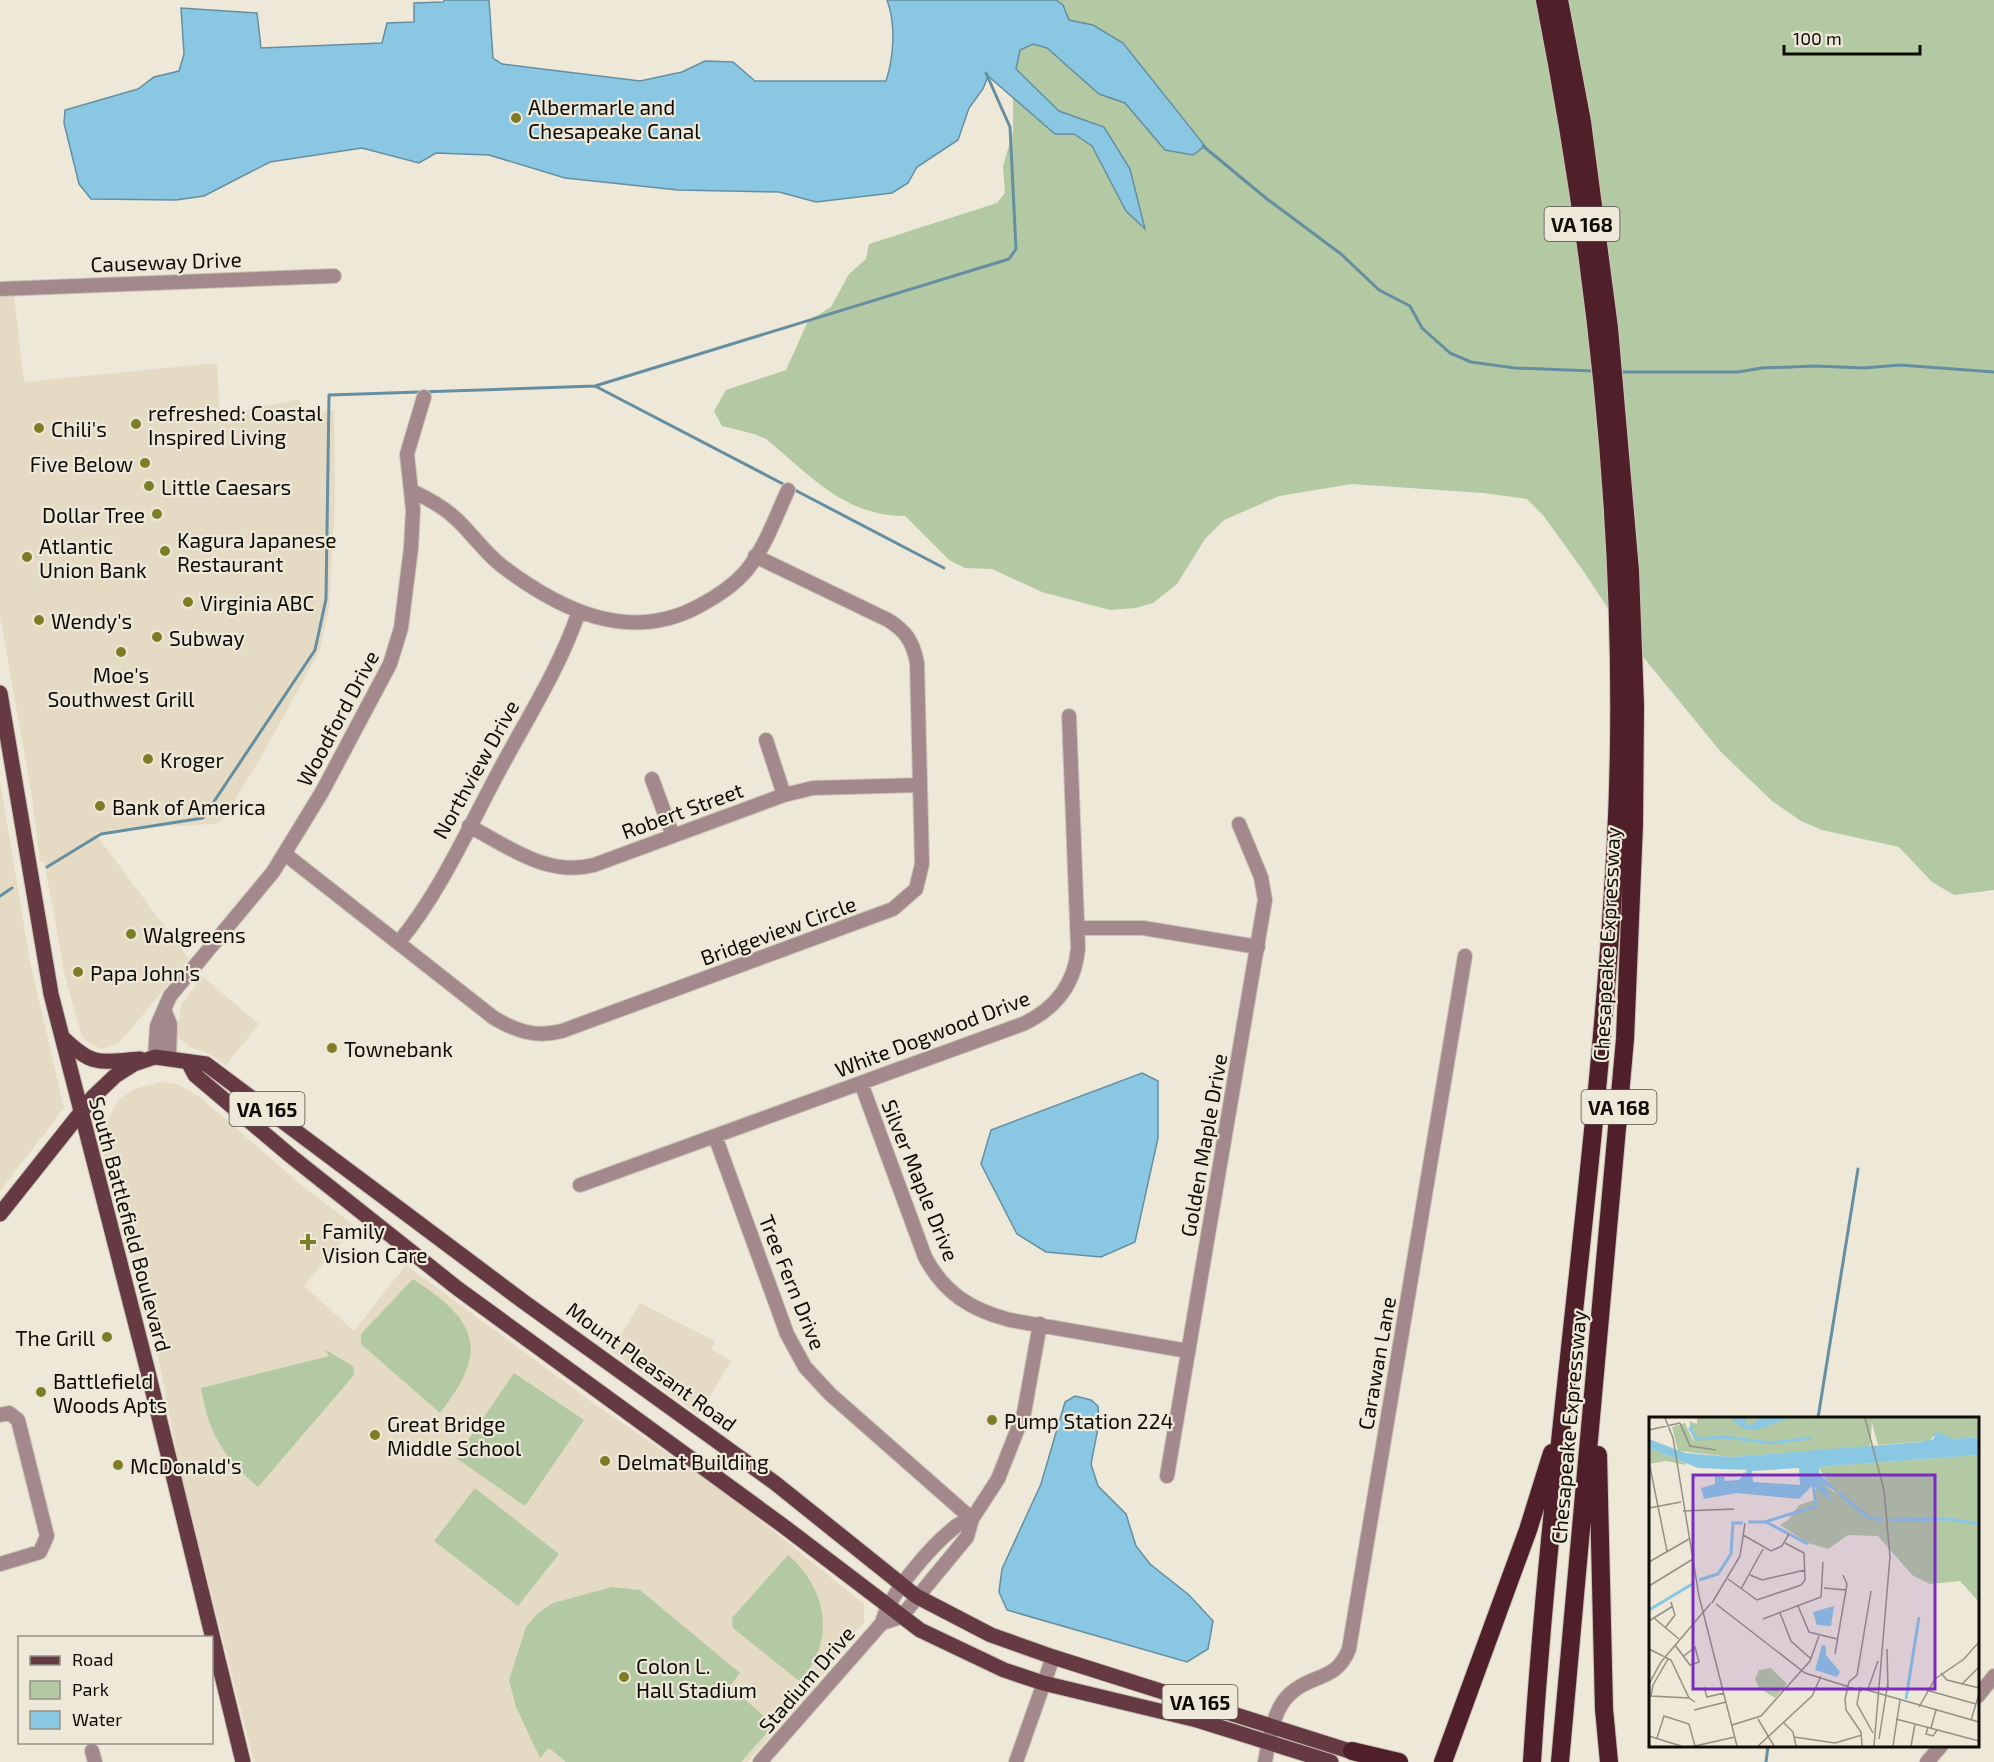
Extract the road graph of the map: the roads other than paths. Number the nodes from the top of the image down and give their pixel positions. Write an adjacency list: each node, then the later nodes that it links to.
1 (1545, 0): 6 (highway, VA 168)
2 (1559, 0): 6 (highway, VA 168)
3 (334, 276): 4 (street, Causeway Drive)
4 (0, 289)
5 (424, 397): 7 (street, Woodford Drive)
6 (1615, 450): 35 (highway, Chesapeake Expressway / VA 168); 38 (highway, Chesapeake Expressway / VA 168)
7 (412, 490): 10 (street); 20 (street, Woodford Drive)
8 (788, 490): 9 (street)
9 (755, 556): 10 (street); 15 (street, Bridgeview Circle)
10 (579, 611): 18 (street, Northview Drive)
11 (0, 693): 25 (main road, South Battlefield Boulevard)
12 (1069, 716): 21 (street, White Dogwood Drive)
13 (766, 740): 16 (street)
14 (652, 779): 19 (street)
15 (920, 785): 16 (street, Robert Street); 22 (street, Bridgeview Circle)
16 (784, 795): 19 (street, Robert Street)
17 (1239, 824): 23 (street, Golden Maple Drive)
18 (469, 826): 19 (street, Robert Street); 22 (street, Northview Drive)
19 (673, 836)
20 (285, 854): 22 (street, Bridgeview Circle); 26 (street, Woodford Drive)
21 (1078, 928): 23 (street); 28 (street, White Dogwood Drive)
22 (399, 942)
23 (1258, 946): 37 (street, Golden Maple Drive)
24 (1466, 956): 56 (street, Carawan Lane)
25 (61, 1036): 26 (main road, VA 165); 30 (main road, South Battlefield Boulevard)
26 (158, 1058): 27 (main road, Mount Pleasant Road / VA 165); 30 (main road)
27 (188, 1062): 29 (main road, VA 165); 32 (main road, Mount Pleasant Road / VA 165)
28 (861, 1083): 31 (street, White Dogwood Drive); 36 (street, Silver Maple Drive)
29 (214, 1091): 32 (main road); 45 (main road, VA 165)
30 (81, 1113): 34 (main road); 48 (main road, South Battlefield Boulevard)
31 (715, 1136): 33 (street, White Dogwood Drive); 41 (street, Tree Fern Drive)
32 (323, 1152): 43 (main road, Mount Pleasant Road / VA 165)
33 (580, 1185)
34 (0, 1214)
35 (1575, 1304): 55 (highway, Chesapeake Expressway / VA 168); 67 (highway)
36 (1040, 1324): 37 (street, Silver Maple Drive); 41 (street, Stadium Drive)
37 (1188, 1351): 40 (street, Golden Maple Drive)
38 (1594, 1391): 54 (highway); 70 (highway, Chesapeake Expressway / VA 168)
39 (0, 1415): 42 (street)
40 (1167, 1476)
41 (972, 1519): 43 (street, Stadium Drive); 44 (street, Stadium Drive)
42 (0, 1564)
43 (903, 1587): 44 (main road, Mount Pleasant Road / VA 165); 45 (street, Stadium Drive)
44 (916, 1596): 46 (street, Stadium Drive); 50 (main road, Mount Pleasant Road / VA 165)
45 (886, 1607): 46 (main road, VA 165); 47 (street, Stadium Drive)
46 (901, 1617): 47 (street, Stadium Drive); 52 (main road, VA 165)
47 (882, 1623): 62 (street, Stadium Drive)
48 (212, 1636)
49 (213, 1639): 61 (main road, South Battlefield Boulevard)
50 (1053, 1658): 52 (street); 56 (main road, Mount Pleasant Road / VA 165)
51 (1994, 1676): 53 (street)
52 (1043, 1683): 57 (main road, VA 165); 63 (street)
53 (1979, 1694)
54 (1604, 1709): 71 (highway); 72 (highway)
55 (1535, 1715): 68 (highway); 69 (highway, Chesapeake Expressway / VA 168)
56 (1273, 1727): 57 (street, Carawan Lane); 59 (main road, Mount Pleasant Road / VA 165)
57 (1268, 1742): 64 (street, Carawan Lane); 65 (main road, VA 165)
58 (1940, 1747): 73 (street)
59 (1352, 1751): 60 (main road, Mount Pleasant Road / VA 165); 66 (highway)
60 (1375, 1761)
61 (243, 1762)
62 (760, 1762)
63 (1016, 1762)
64 (1265, 1762)
65 (1331, 1762)
66 (1399, 1762)
67 (1443, 1762)
68 (1526, 1762)
69 (1532, 1762)
70 (1560, 1762)
71 (1603, 1762)
72 (1609, 1762)
73 (1927, 1762)

